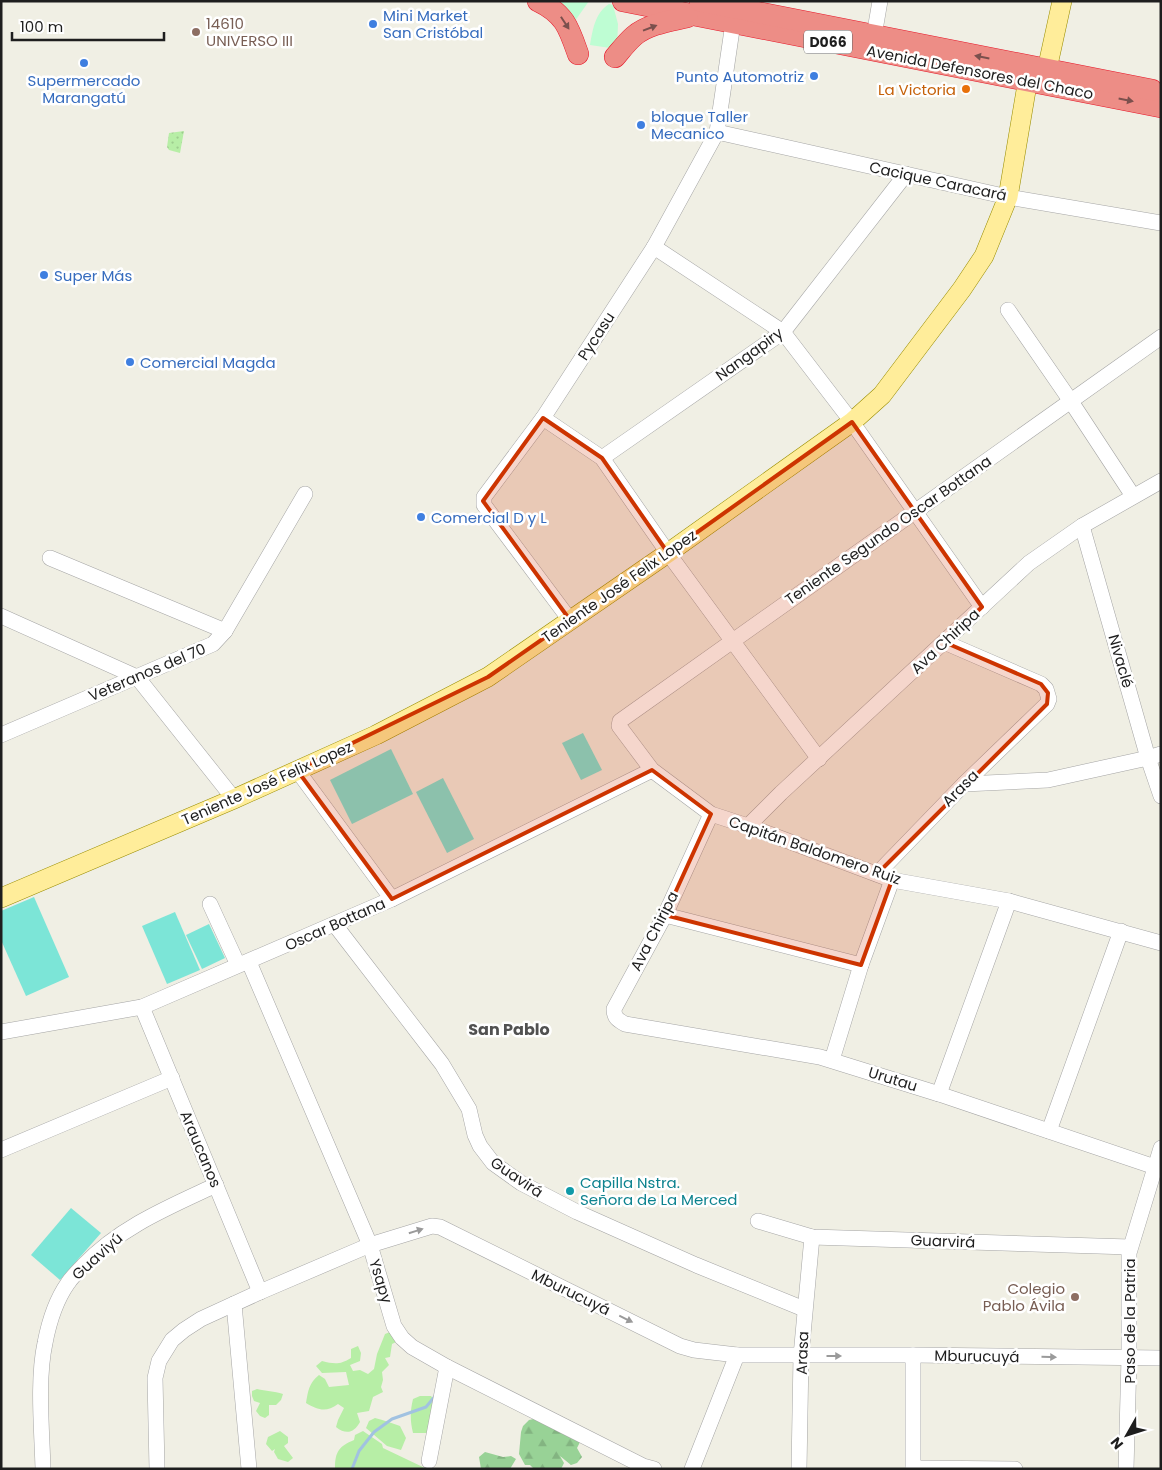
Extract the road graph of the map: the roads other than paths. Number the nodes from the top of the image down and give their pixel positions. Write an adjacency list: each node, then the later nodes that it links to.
1 (538, 1): 11 (highway, one-way to 11)
2 (624, 1): 6 (highway, Avenida Defensores del Chaco / D066)
3 (672, 1): 9 (highway)
4 (880, 1): 10 (street)
5 (1062, 1): 13 (main road, Teniente José Felix Lopez)
6 (628, 2): 7 (highway, Avenida Defensores del Chaco / D066)
7 (698, 9): 8 (highway, Avenida Defensores del Chaco / D066); 9 (highway, Avenida Defensores del Chaco / D066); 12 (highway, one-way to 7)
8 (733, 23): 13 (highway, Avenida Defensores del Chaco / D066); 16 (street, Pycasu)
9 (838, 29): 10 (highway, Avenida Defensores del Chaco / D066)
10 (874, 36): 13 (highway, Avenida Defensores del Chaco / D066, one-way to 10)
11 (578, 54)
12 (616, 57)
13 (1037, 75): 14 (highway, Avenida Defensores del Chaco / D066); 15 (highway, Avenida Defensores del Chaco / D066, one-way to 15); 18 (main road, Teniente José Felix Lopez)
14 (1161, 92)
15 (1161, 107)
16 (716, 132): 17 (street, Cacique Caracará); 20 (street, Pycasu)
17 (906, 174): 18 (street, Cacique Caracará); 22 (street, Nangapiry)
18 (1008, 197): 19 (street, Cacique Caracará); 26 (main road, Teniente José Felix Lopez)
19 (1161, 222)
20 (654, 247): 22 (street); 25 (street, Pycasu)
21 (1008, 310): 24 (street)
22 (783, 332): 26 (street); 27 (street, Nangapiry)
23 (1161, 337): 24 (street, Teniente Segundo Oscar Bottana)
24 (1070, 400): 30 (street); 31 (street, Teniente Segundo Oscar Bottana)
25 (543, 418): 27 (street); 37 (street, Pycasu)
26 (852, 422): 31 (street); 33 (main road, Teniente José Felix Lopez)
27 (602, 458): 33 (street)
28 (1161, 481): 30 (street, Ava Chiripa)
29 (305, 494): 38 (street, Veteranos del 70)
30 (1133, 496): 32 (street, Ava Chiripa)
31 (915, 512): 35 (street); 39 (street, Teniente Segundo Oscar Bottana)
32 (1082, 526): 35 (street, Ava Chiripa); 44 (street, Nivaclé)
33 (668, 553): 37 (main road, Teniente José Felix Lopez); 39 (street)
34 (50, 558): 38 (street)
35 (982, 607): 40 (street, Ava Chiripa)
36 (1, 616): 41 (street)
37 (570, 620): 46 (main road, Teniente José Felix Lopez)
38 (225, 631): 41 (street, Veteranos del 70)
39 (732, 640): 42 (street, Teniente Segundo Oscar Bottana); 45 (street)
40 (944, 642): 45 (street, Ava Chiripa); 48 (street, Arasa)
41 (137, 677): 43 (street, Veteranos del 70); 50 (street)
42 (619, 726): 47 (street, Capitán Baldomero Ruiz)
43 (1, 735)
44 (1154, 756): 48 (street); 49 (street, Nivaclé)
45 (819, 759): 52 (street, Ava Chiripa)
46 (297, 770): 50 (main road, Teniente José Felix Lopez); 56 (street)
47 (652, 770): 51 (street, Capitán Baldomero Ruiz); 56 (street, Oscar Bottana)
48 (964, 784): 53 (street, Arasa)
49 (1161, 796)
50 (234, 799): 55 (main road, Teniente José Felix Lopez)
51 (710, 814): 52 (street, Capitán Baldomero Ruiz); 59 (street, Ava Chiripa)
52 (748, 826): 53 (street, Capitán Baldomero Ruiz)
53 (877, 874): 54 (street, Capitán Baldomero Ruiz)
54 (892, 880): 57 (street, Capitán Baldomero Ruiz); 64 (street)
55 (1, 898)
56 (392, 899): 60 (street, Oscar Bottana)
57 (1009, 901): 61 (street, Capitán Baldomero Ruiz); 70 (street)
58 (210, 904): 63 (street, Ysapy)
59 (665, 915): 64 (street); 66 (street, Ava Chiripa)
60 (335, 925): 63 (street, Oscar Bottana); 82 (street, Guavirá)
61 (1121, 931): 62 (street, Capitán Baldomero Ruiz); 71 (street)
62 (1161, 943)
63 (244, 963): 65 (street, Oscar Bottana); 78 (street, Ysapy)
64 (861, 965): 68 (street)
65 (142, 1007): 67 (street, Oscar Bottana); 69 (street, Araucanos)
66 (617, 1020): 68 (street, Urutau)
67 (1, 1032)
68 (832, 1060): 70 (street, Urutau)
69 (172, 1078): 73 (street); 75 (street, Araucanos)
70 (939, 1094): 71 (street, Urutau)
71 (1049, 1131): 74 (street, Urutau)
72 (1161, 1148): 74 (street, Paso de la Patria)
73 (1, 1150)
74 (1158, 1168): 79 (street, Paso de la Patria)
75 (216, 1185): 80 (street, Araucanos); 90 (street, Guaviyú)
76 (758, 1221): 77 (street, Guarvirá)
77 (812, 1237): 79 (street, Guarvirá); 82 (street, Arasa)
78 (370, 1245): 80 (street, Mburucuyá); 83 (street, Mburucuyá, one-way to 83); 88 (street, Ysapy)
79 (1130, 1247): 86 (street, Paso de la Patria)
80 (260, 1292): 81 (street, Mburucuyá)
81 (234, 1304): 91 (street, Mburucuyá); 92 (street)
82 (804, 1309): 85 (street, Arasa)
83 (737, 1355): 85 (street, Mburucuyá); 94 (street)
84 (913, 1355): 85 (street, Mburucuyá, one-way to 84); 86 (street, Mburucuyá, one-way to 86); 96 (street)
85 (801, 1356): 95 (street, Arasa)
86 (1130, 1358): 87 (street, Mburucuyá); 98 (street, Paso de la Patria)
87 (1161, 1358)
88 (447, 1367): 89 (street); 93 (street, Ysapy)
89 (430, 1461)
90 (43, 1469)
91 (157, 1469)
92 (248, 1469)
93 (654, 1469)
94 (692, 1469)
95 (799, 1469)
96 (913, 1469): 97 (street)
97 (1015, 1469)
98 (1126, 1469)

